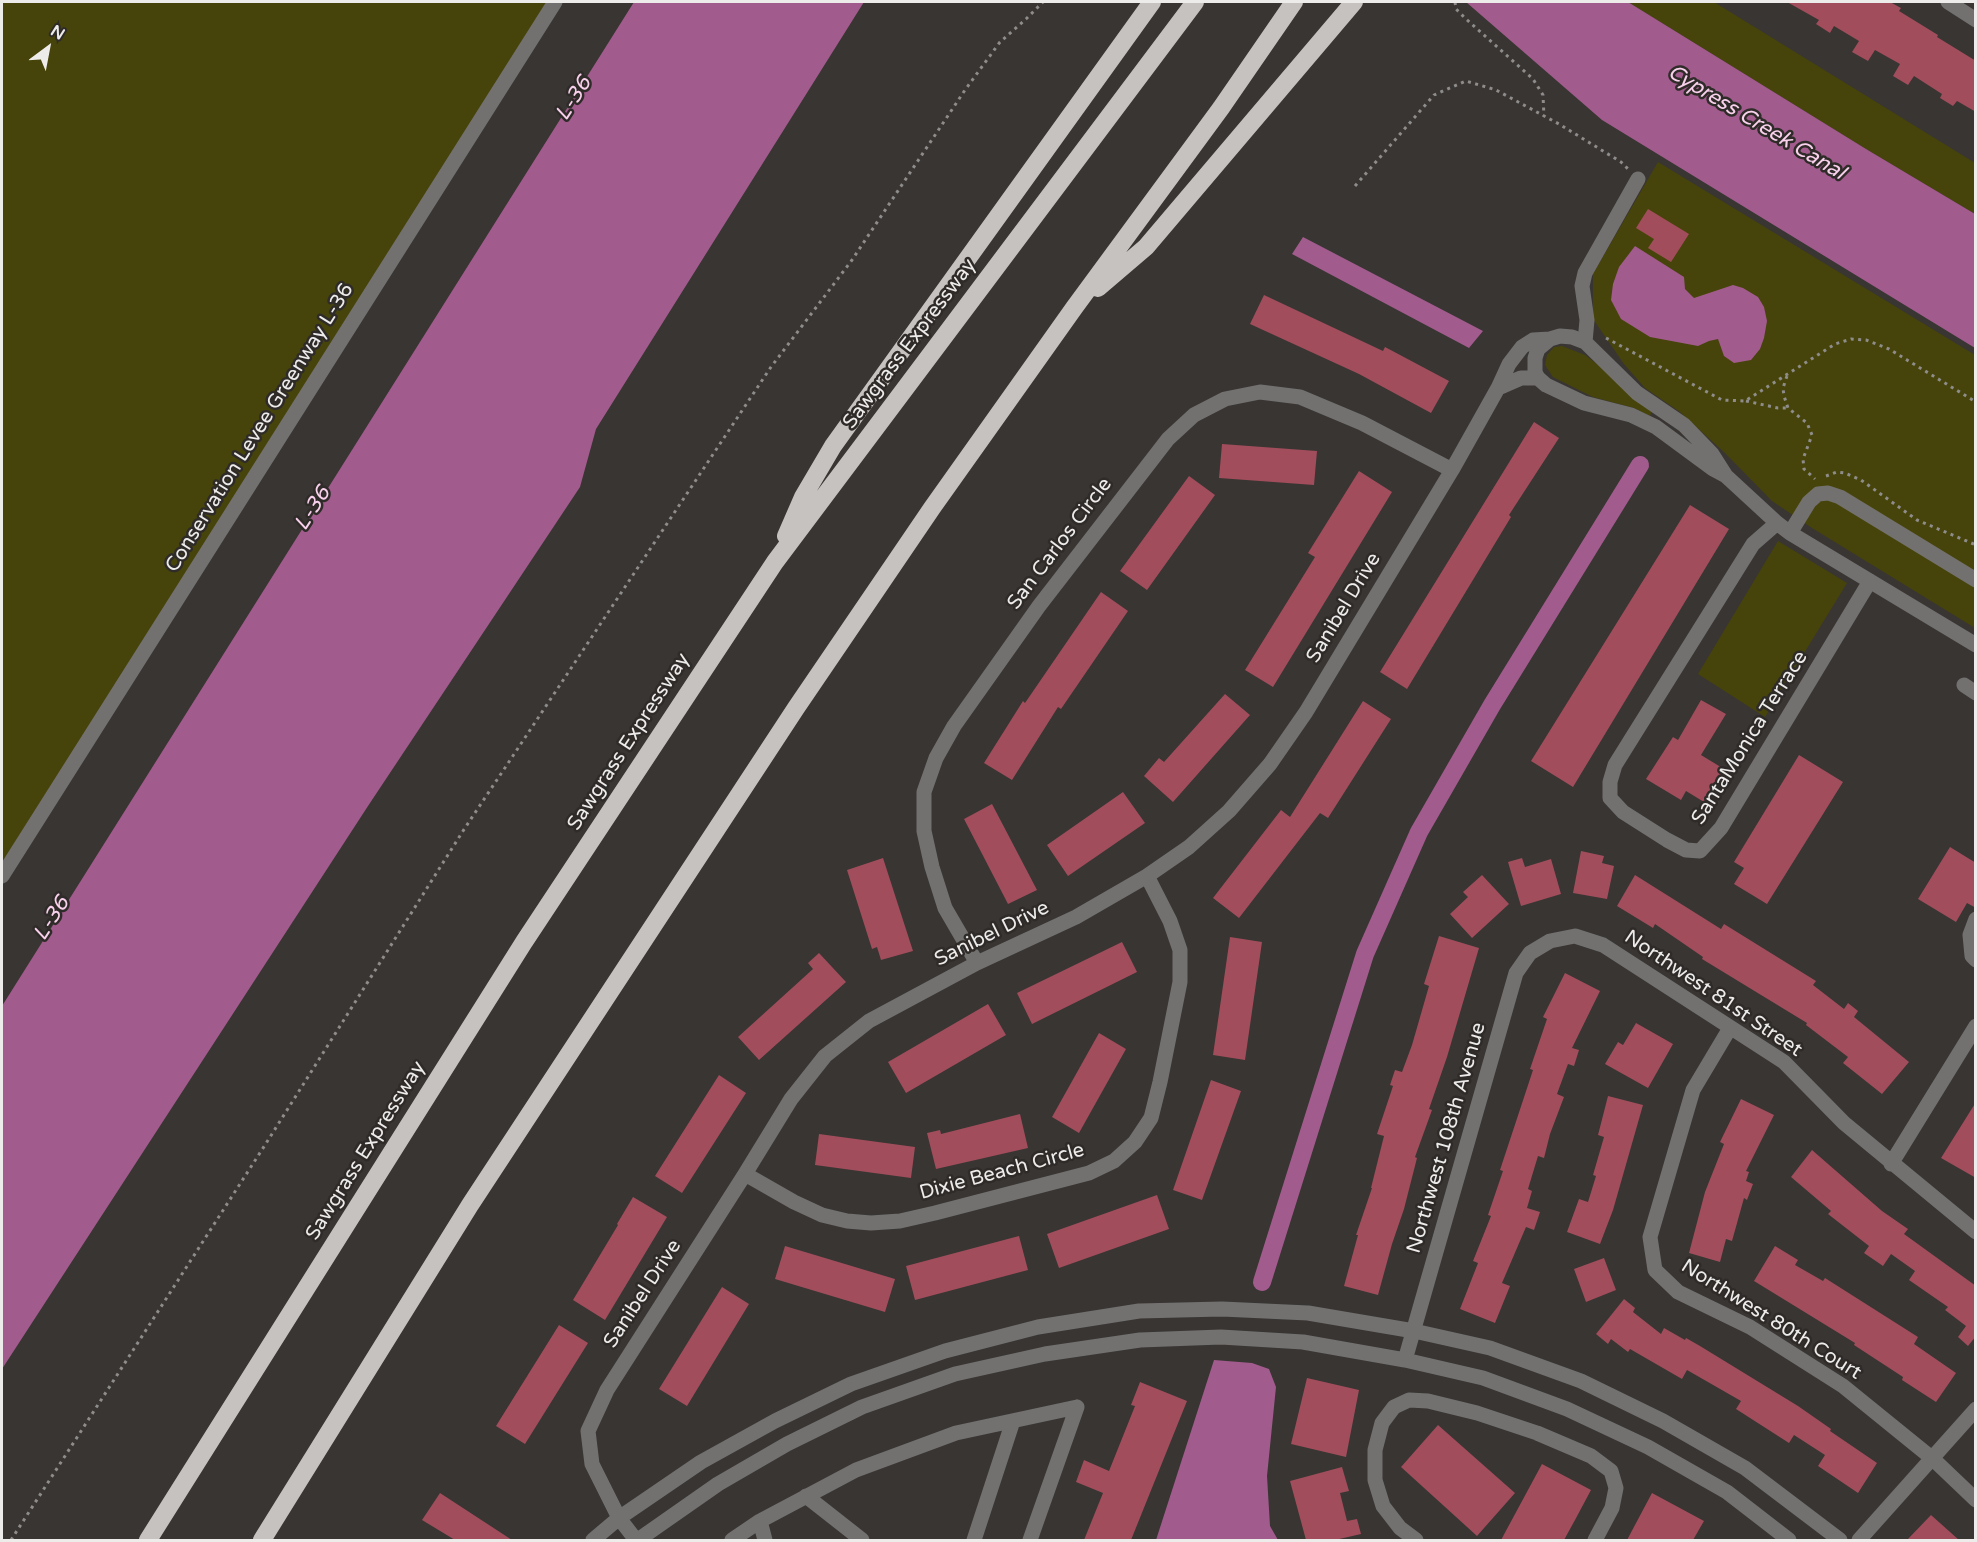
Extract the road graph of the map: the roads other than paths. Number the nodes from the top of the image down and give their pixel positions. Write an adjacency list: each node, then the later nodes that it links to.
1 (555, 2): 22 (street, Conservation Levee Greenway L-36)
2 (1152, 2): 18 (highway)
3 (1195, 2): 18 (highway, Sawgrass Expressway)
4 (1294, 2): 9 (highway)
5 (1354, 2): 9 (highway)
6 (1948, 2): 7 (street)
7 (1976, 20)
8 (1638, 179): 10 (street)
9 (1074, 308): 43 (highway)
10 (1586, 335): 11 (street, Sanibel Drive); 15 (street)
11 (1550, 339): 12 (street); 13 (street, Sanibel Drive)
12 (1538, 378): 13 (street); 15 (street)
13 (1498, 388): 14 (street, Sanibel Drive)
14 (1452, 470): 23 (street, Sanibel Drive); 27 (street, San Carlos Circle)
15 (1726, 476): 16 (street)
16 (1777, 523): 17 (street); 20 (street, SantaMonica Terrace)
17 (1790, 533): 19 (street); 20 (street)
18 (775, 562): 42 (highway, Sawgrass Expressway)
19 (1976, 580)
20 (1869, 581): 21 (street)
21 (1976, 645)
22 (2, 876)
23 (1147, 876): 27 (street, Sanibel Drive); 31 (street, Dixie Beach Circle)
24 (1976, 919): 26 (street)
25 (1550, 941): 29 (street, Northwest 81st Street); 33 (street, Northwest 108th Avenue)
26 (1976, 960)
27 (977, 963): 31 (street, Sanibel Drive)
28 (1976, 1026): 30 (street)
29 (1730, 1028): 30 (street, Northwest 81st Street); 37 (street, Northwest 80th Court)
30 (1891, 1164): 32 (street, Northwest 81st Street)
31 (745, 1173): 40 (street, Sanibel Drive)
32 (1976, 1232)
33 (1414, 1330): 34 (street, Northwest 108th Avenue); 40 (street); 54 (street)
34 (1405, 1360): 45 (street); 53 (street)
35 (1976, 1409): 37 (street)
36 (1013, 1421): 38 (street); 49 (street); 50 (street)
37 (1933, 1459): 39 (street, Northwest 80th Court); 55 (street)
38 (806, 1496): 41 (street); 48 (street)
39 (1976, 1500)
40 (619, 1518): 44 (street); 45 (street, Sanibel Drive)
41 (760, 1521): 46 (street); 47 (street)
42 (148, 1540)
43 (262, 1540)
44 (593, 1540)
45 (637, 1540)
46 (732, 1540)
47 (765, 1540)
48 (862, 1540)
49 (974, 1540)
50 (1030, 1540)
51 (1416, 1540): 52 (street)
52 (1595, 1540)
53 (1789, 1540)
54 (1840, 1540)
55 (1859, 1540)

